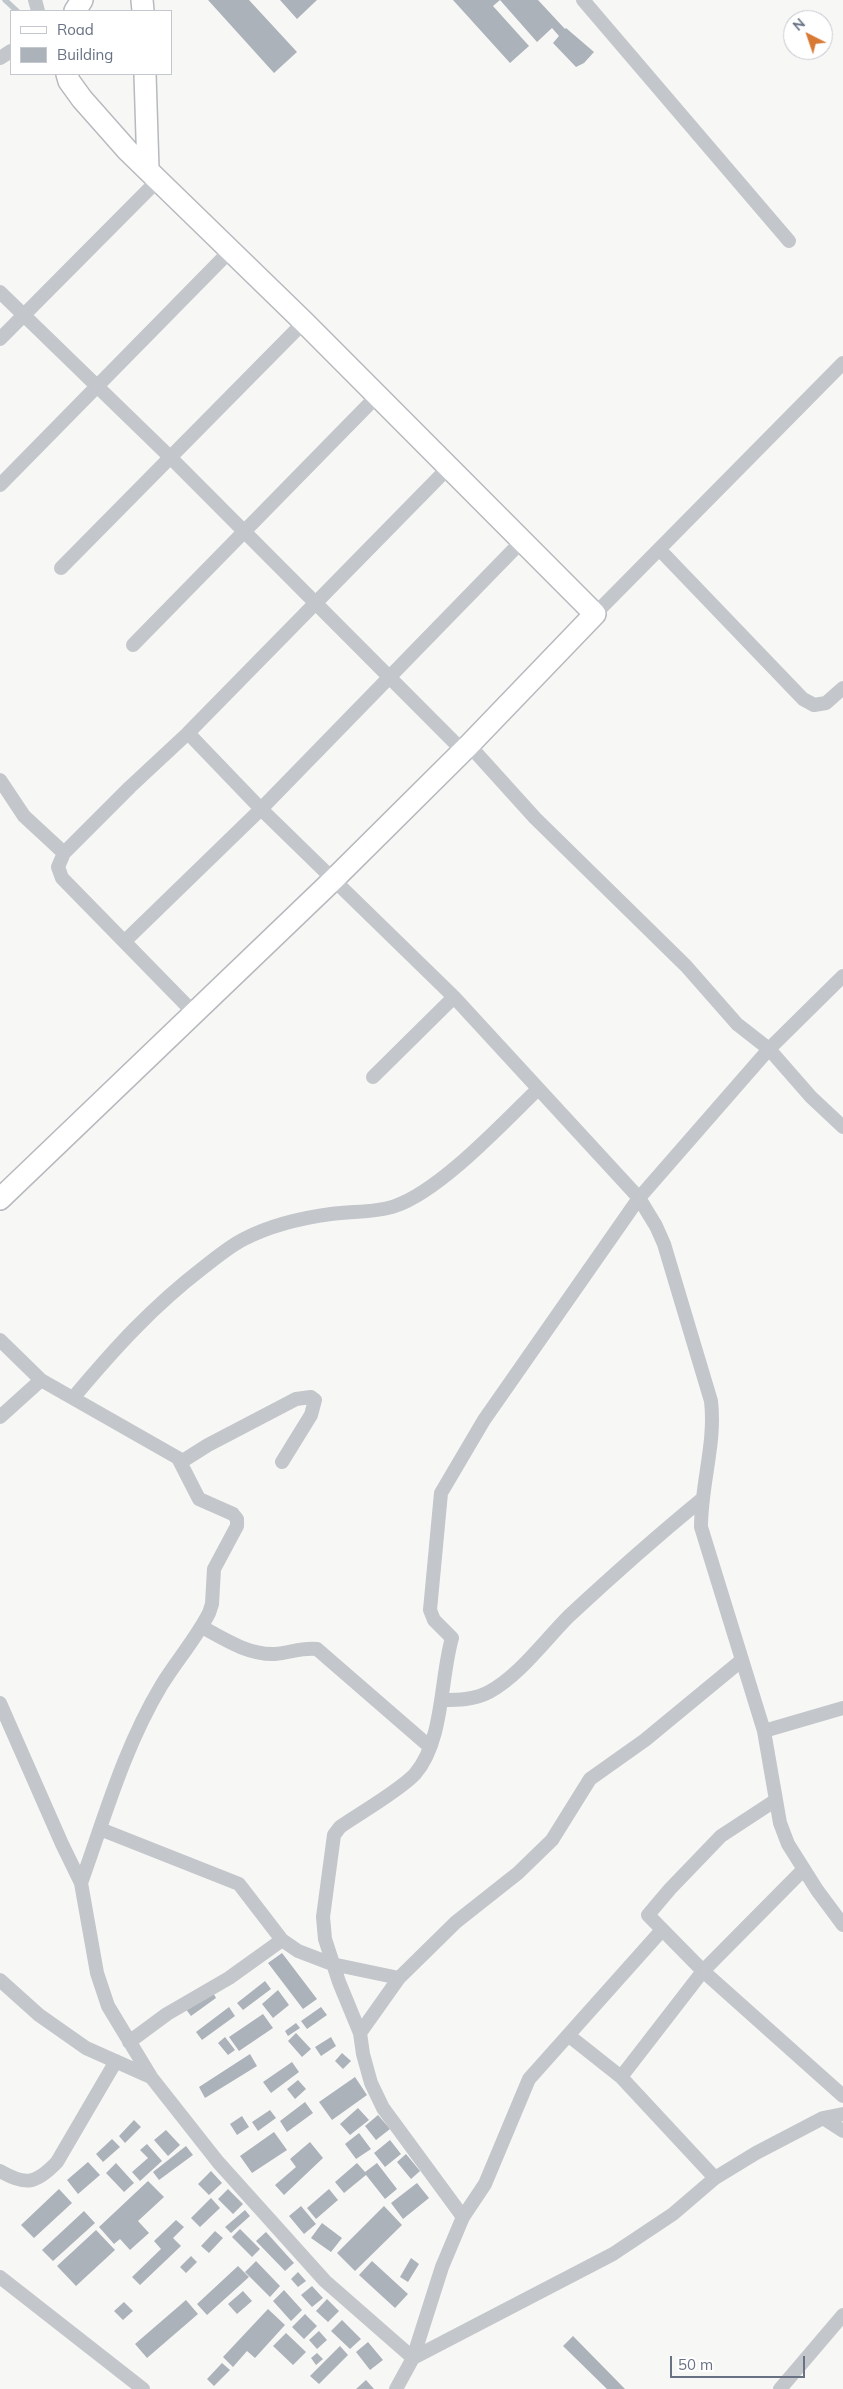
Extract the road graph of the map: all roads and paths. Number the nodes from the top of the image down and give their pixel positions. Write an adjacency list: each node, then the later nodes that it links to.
1 (81, 0): 3 (street)
2 (583, 0): 7 (street)
3 (67, 10)
4 (145, 75): 6 (main road)
5 (67, 76): 6 (main road)
6 (153, 175): 8 (main road); 10 (street)
7 (789, 241)
8 (230, 251): 11 (main road); 14 (street)
9 (0, 292): 10 (street)
10 (24, 315): 12 (street); 14 (street)
11 (304, 322): 15 (main road); 16 (street)
12 (0, 340)
13 (843, 363): 21 (street)
14 (96, 385): 16 (street); 18 (street)
15 (377, 396): 17 (main road); 19 (street)
16 (170, 457): 19 (street); 22 (street)
17 (449, 467): 20 (main road); 23 (street)
18 (0, 485)
19 (245, 531): 23 (street); 25 (street)
20 (522, 541): 24 (main road); 26 (street)
21 (659, 549): 24 (street); 27 (street)
22 (61, 568)
23 (315, 603): 26 (street); 28 (street)
24 (595, 614): 29 (main road)
25 (133, 645)
26 (388, 677): 29 (street); 31 (street)
27 (843, 688)
28 (188, 733): 31 (street); 32 (street)
29 (466, 747): 33 (main road); 38 (street)
30 (0, 780): 32 (street)
31 (261, 809): 33 (street); 34 (street)
32 (64, 853): 34 (street)
33 (333, 880): 36 (street); 37 (main road)
34 (125, 941): 37 (street)
35 (843, 976): 38 (street)
36 (454, 998): 39 (street); 40 (street)
37 (195, 1014): 43 (main road)
38 (769, 1050): 41 (street); 42 (street)
39 (373, 1077)
40 (538, 1089): 42 (street); 46 (street)
41 (843, 1127)
42 (639, 1198): 50 (street); 53 (street)
43 (0, 1199)
44 (0, 1340): 45 (street)
45 (40, 1380): 46 (street); 47 (street)
46 (73, 1398): 48 (street)
47 (0, 1417)
48 (181, 1462): 49 (street); 51 (street)
49 (282, 1462)
50 (701, 1500): 52 (street); 53 (street)
51 (202, 1627): 57 (street); 59 (street)
52 (742, 1660): 56 (street); 67 (street)
53 (441, 1700): 57 (street)
54 (0, 1703): 61 (street)
55 (843, 1708): 56 (street)
56 (764, 1732): 58 (street)
57 (430, 1747): 65 (street)
58 (776, 1800): 60 (street); 63 (street)
59 (100, 1829): 61 (street); 64 (street)
60 (804, 1869): 62 (street); 66 (street)
61 (82, 1883): 71 (street)
62 (843, 1925)
63 (662, 1930): 66 (street); 70 (street)
64 (282, 1940): 65 (street); 71 (street)
65 (332, 1964): 67 (street); 69 (street)
66 (703, 1971): 74 (street); 75 (street)
67 (399, 1978): 69 (street)
68 (0, 1980): 72 (street)
69 (360, 2032): 81 (street)
70 (568, 2035): 74 (street); 81 (street)
71 (129, 2042): 73 (street)
72 (116, 2061): 73 (street); 79 (street)
73 (151, 2077): 84 (street)
74 (621, 2077): 80 (street)
75 (843, 2096)
76 (843, 2114): 77 (street)
77 (823, 2118): 78 (street); 80 (street)
78 (843, 2131)
79 (0, 2171)
80 (715, 2178): 84 (street)
81 (463, 2217): 84 (street)
82 (0, 2277): 85 (street)
83 (843, 2315): 87 (street)
84 (413, 2358): 86 (street)
85 (143, 2389)
86 (396, 2389)
87 (780, 2389)

